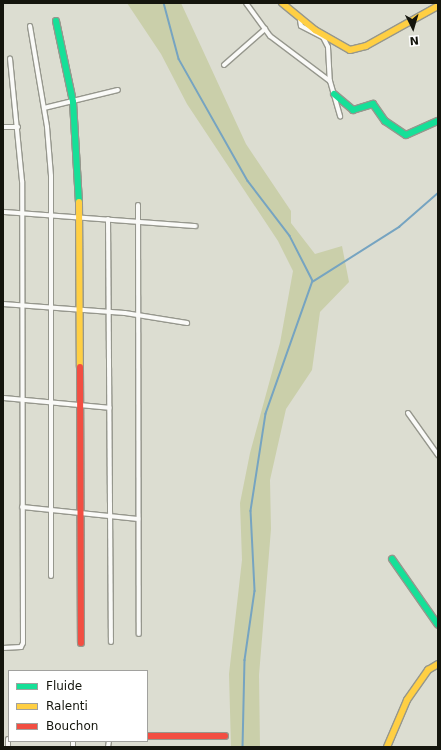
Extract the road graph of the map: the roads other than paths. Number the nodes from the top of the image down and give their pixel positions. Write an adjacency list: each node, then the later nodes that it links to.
1 (246, 3): 7 (street)
2 (282, 3): 4 (street)
3 (438, 6): 4 (street)
4 (300, 20): 10 (street)
5 (56, 21): 13 (street)
6 (30, 26): 14 (street)
7 (265, 29): 9 (street); 10 (street)
8 (10, 58): 18 (street)
9 (224, 65)
10 (330, 81): 12 (street)
11 (118, 90): 13 (street)
12 (334, 94): 15 (street); 16 (street)
13 (73, 102): 14 (street); 23 (street)
14 (44, 108): 22 (street)
15 (340, 117)
16 (438, 121)
17 (3, 127): 18 (street)
18 (18, 127): 21 (street)
19 (138, 205): 25 (street)
20 (3, 212): 21 (street)
21 (22, 212): 22 (street); 28 (street)
22 (51, 213): 23 (street); 29 (street)
23 (80, 215): 24 (street); 30 (street)
24 (108, 219): 25 (street); 31 (street)
25 (138, 223): 26 (street); 32 (street)
26 (195, 226)
27 (3, 304): 28 (street)
28 (23, 306): 29 (street); 35 (street)
29 (51, 308): 30 (street); 36 (street)
30 (80, 310): 31 (street); 37 (street)
31 (110, 312): 32 (street); 38 (street)
32 (139, 315): 33 (street); 45 (street)
33 (187, 323)
34 (3, 398): 35 (street)
35 (22, 400): 36 (street); 41 (street)
36 (52, 403): 37 (street); 42 (street)
37 (81, 404): 38 (street); 43 (street)
38 (110, 408): 44 (street)
39 (408, 413): 40 (street)
40 (438, 455)
41 (22, 507): 42 (street); 52 (street)
42 (51, 509): 43 (street); 47 (street)
43 (81, 512): 44 (street); 51 (street)
44 (108, 516): 45 (street); 50 (street)
45 (138, 519): 49 (street)
46 (392, 559): 48 (street)
47 (51, 576)
48 (438, 625)
49 (139, 634)
50 (111, 642)
51 (81, 643)
52 (3, 648)
53 (438, 664): 58 (street)
54 (148, 736): 55 (street)
55 (225, 736)
56 (6, 739): 57 (street)
57 (8, 747)
58 (387, 747)

